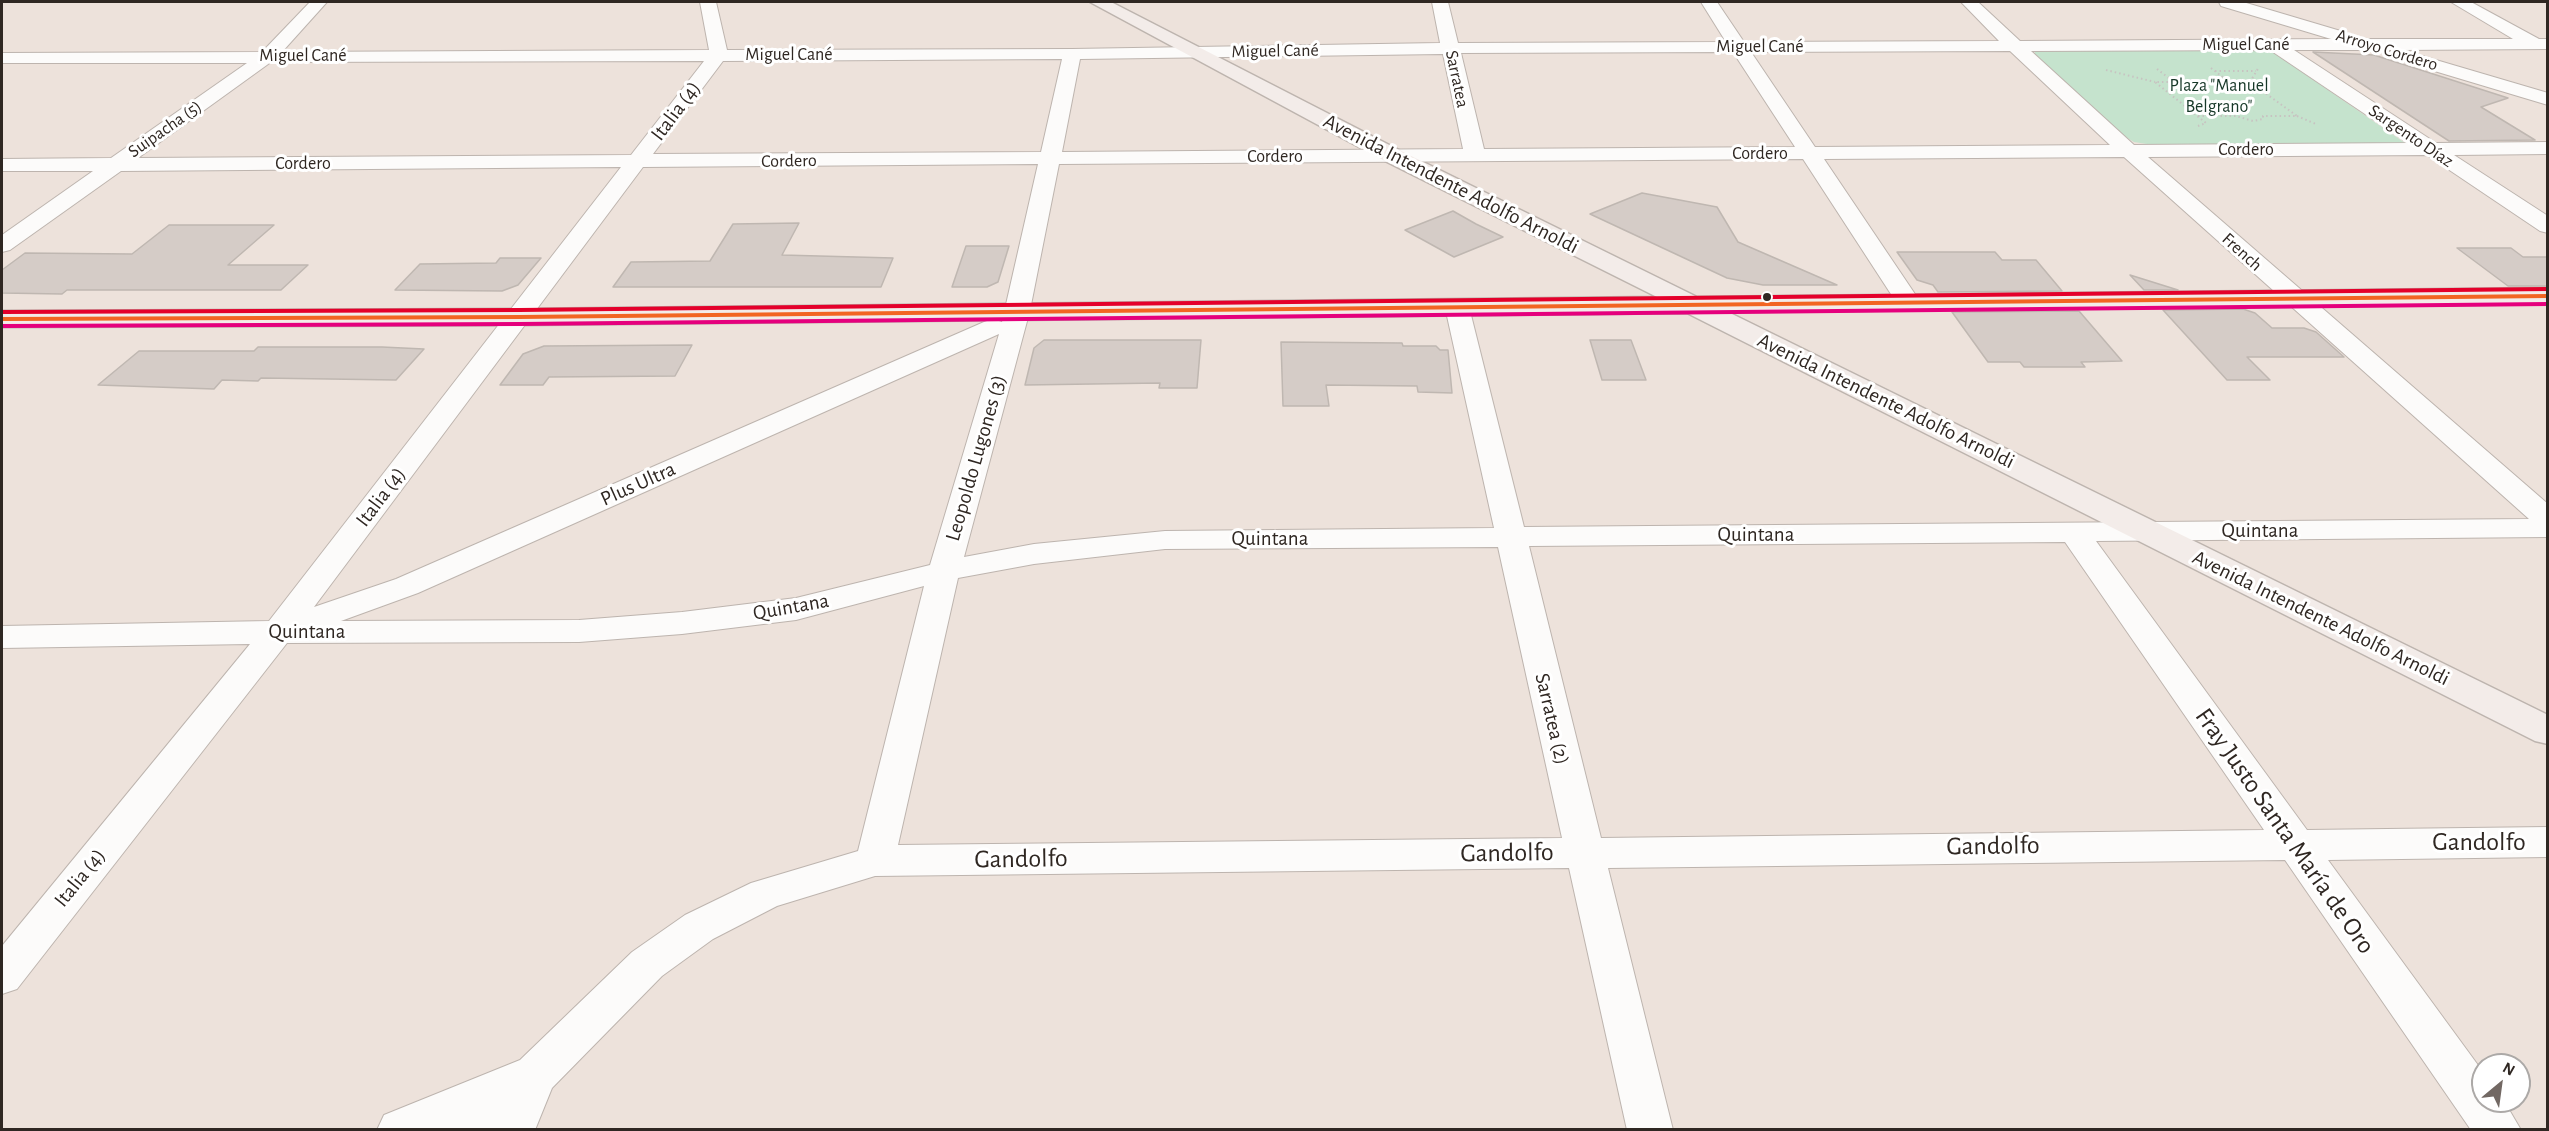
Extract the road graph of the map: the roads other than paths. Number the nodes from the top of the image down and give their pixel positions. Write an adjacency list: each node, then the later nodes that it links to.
1 (319, 2): 18 (street, Suipacha (5))
2 (708, 2): 17 (street)
3 (1099, 2): 15 (main road, Avenida Intendente Adolfo Arnoldi)
4 (1440, 2): 14 (street, Sarratea)
5 (1709, 2): 13 (street)
6 (1969, 2): 11 (street, French)
7 (2227, 2): 10 (street, Arroyo Cordero)
8 (2459, 2): 12 (street)
9 (2274, 45): 10 (street, Miguel Cané); 11 (street, Miguel Cané); 22 (street, Sargento Díaz)
10 (2367, 45): 12 (street, Miguel Cané); 20 (street, Arroyo Cordero)
11 (2014, 46): 13 (street, Miguel Cané); 23 (street, French)
12 (2544, 46)
13 (1741, 47): 14 (street, Miguel Cané); 24 (street)
14 (1451, 48): 15 (street, Miguel Cané); 26 (street, Sarratea)
15 (1193, 52): 16 (street, Miguel Cané); 25 (main road, Avenida Intendente Adolfo Arnoldi)
16 (1072, 54): 17 (street, Miguel Cané); 27 (street, Leopoldo Lugones (3))
17 (718, 55): 18 (street, Miguel Cané); 28 (street, Italia (4))
18 (268, 56): 19 (street, Miguel Cané); 29 (street, Suipacha (5))
19 (2, 58)
20 (2547, 99)
21 (2547, 148): 22 (street, Cordero)
22 (2431, 149): 23 (street, Cordero); 31 (street, Sargento Díaz)
23 (2128, 150): 24 (street, Cordero); 36 (street, French)
24 (1811, 153): 26 (street, Cordero); 34 (street)
25 (1393, 156): 26 (street, Cordero); 27 (street, Cordero); 35 (main road, Avenida Intendente Adolfo Arnoldi)
26 (1474, 156)
27 (1052, 159): 28 (street, Cordero); 41 (street, Leopoldo Lugones (3))
28 (636, 163): 29 (street, Cordero); 42 (street, Italia (4))
29 (116, 164): 30 (street, Cordero); 32 (street, Suipacha (5))
30 (2, 165)
31 (2547, 226)
32 (2, 245)
33 (2547, 296): 36 (main road)
34 (1909, 303): 35 (main road); 36 (main road)
35 (1692, 305): 38 (main road); 40 (main road, Avenida Intendente Adolfo Arnoldi)
36 (2306, 307): 37 (main road); 40 (main road); 44 (street, French)
37 (2547, 312)
38 (1458, 314): 40 (main road); 41 (main road); 48 (street, Sarratea (2))
39 (2, 319): 42 (main road)
40 (1723, 320): 47 (main road, Avenida Intendente Adolfo Arnoldi)
41 (1008, 321): 42 (main road); 49 (street, Leopoldo Lugones (3)); 50 (street, Plus Ultra)
42 (513, 324): 43 (main road); 50 (street, Italia (4))
43 (2, 335)
44 (2547, 520)
45 (2547, 528): 47 (street, Quintana)
46 (2074, 532): 47 (street, Quintana); 48 (street, Quintana); 54 (street, Fray Justo Santa María de Oro)
47 (2148, 532): 52 (main road, Avenida Intendente Adolfo Arnoldi)
48 (1510, 537): 49 (street, Quintana); 55 (street, Sarratea (2))
49 (944, 571): 50 (street, Quintana); 56 (street, Leopoldo Lugones (3))
50 (278, 632): 51 (street, Quintana); 57 (street, Italia (4))
51 (2, 637)
52 (2547, 731)
53 (2547, 842): 54 (street, Gandolfo)
54 (2292, 843): 55 (street, Gandolfo); 63 (street, Fray Justo Santa María de Oro)
55 (1583, 852): 56 (street, Gandolfo); 62 (street, Sarratea (2))
56 (874, 861): 58 (street, Gandolfo)
57 (4, 968)
58 (536, 1074): 59 (street, Gandolfo); 61 (street, Gandolfo)
59 (416, 1123): 60 (street)
60 (497, 1130)
61 (512, 1130)
62 (1650, 1130)
63 (2498, 1130)

